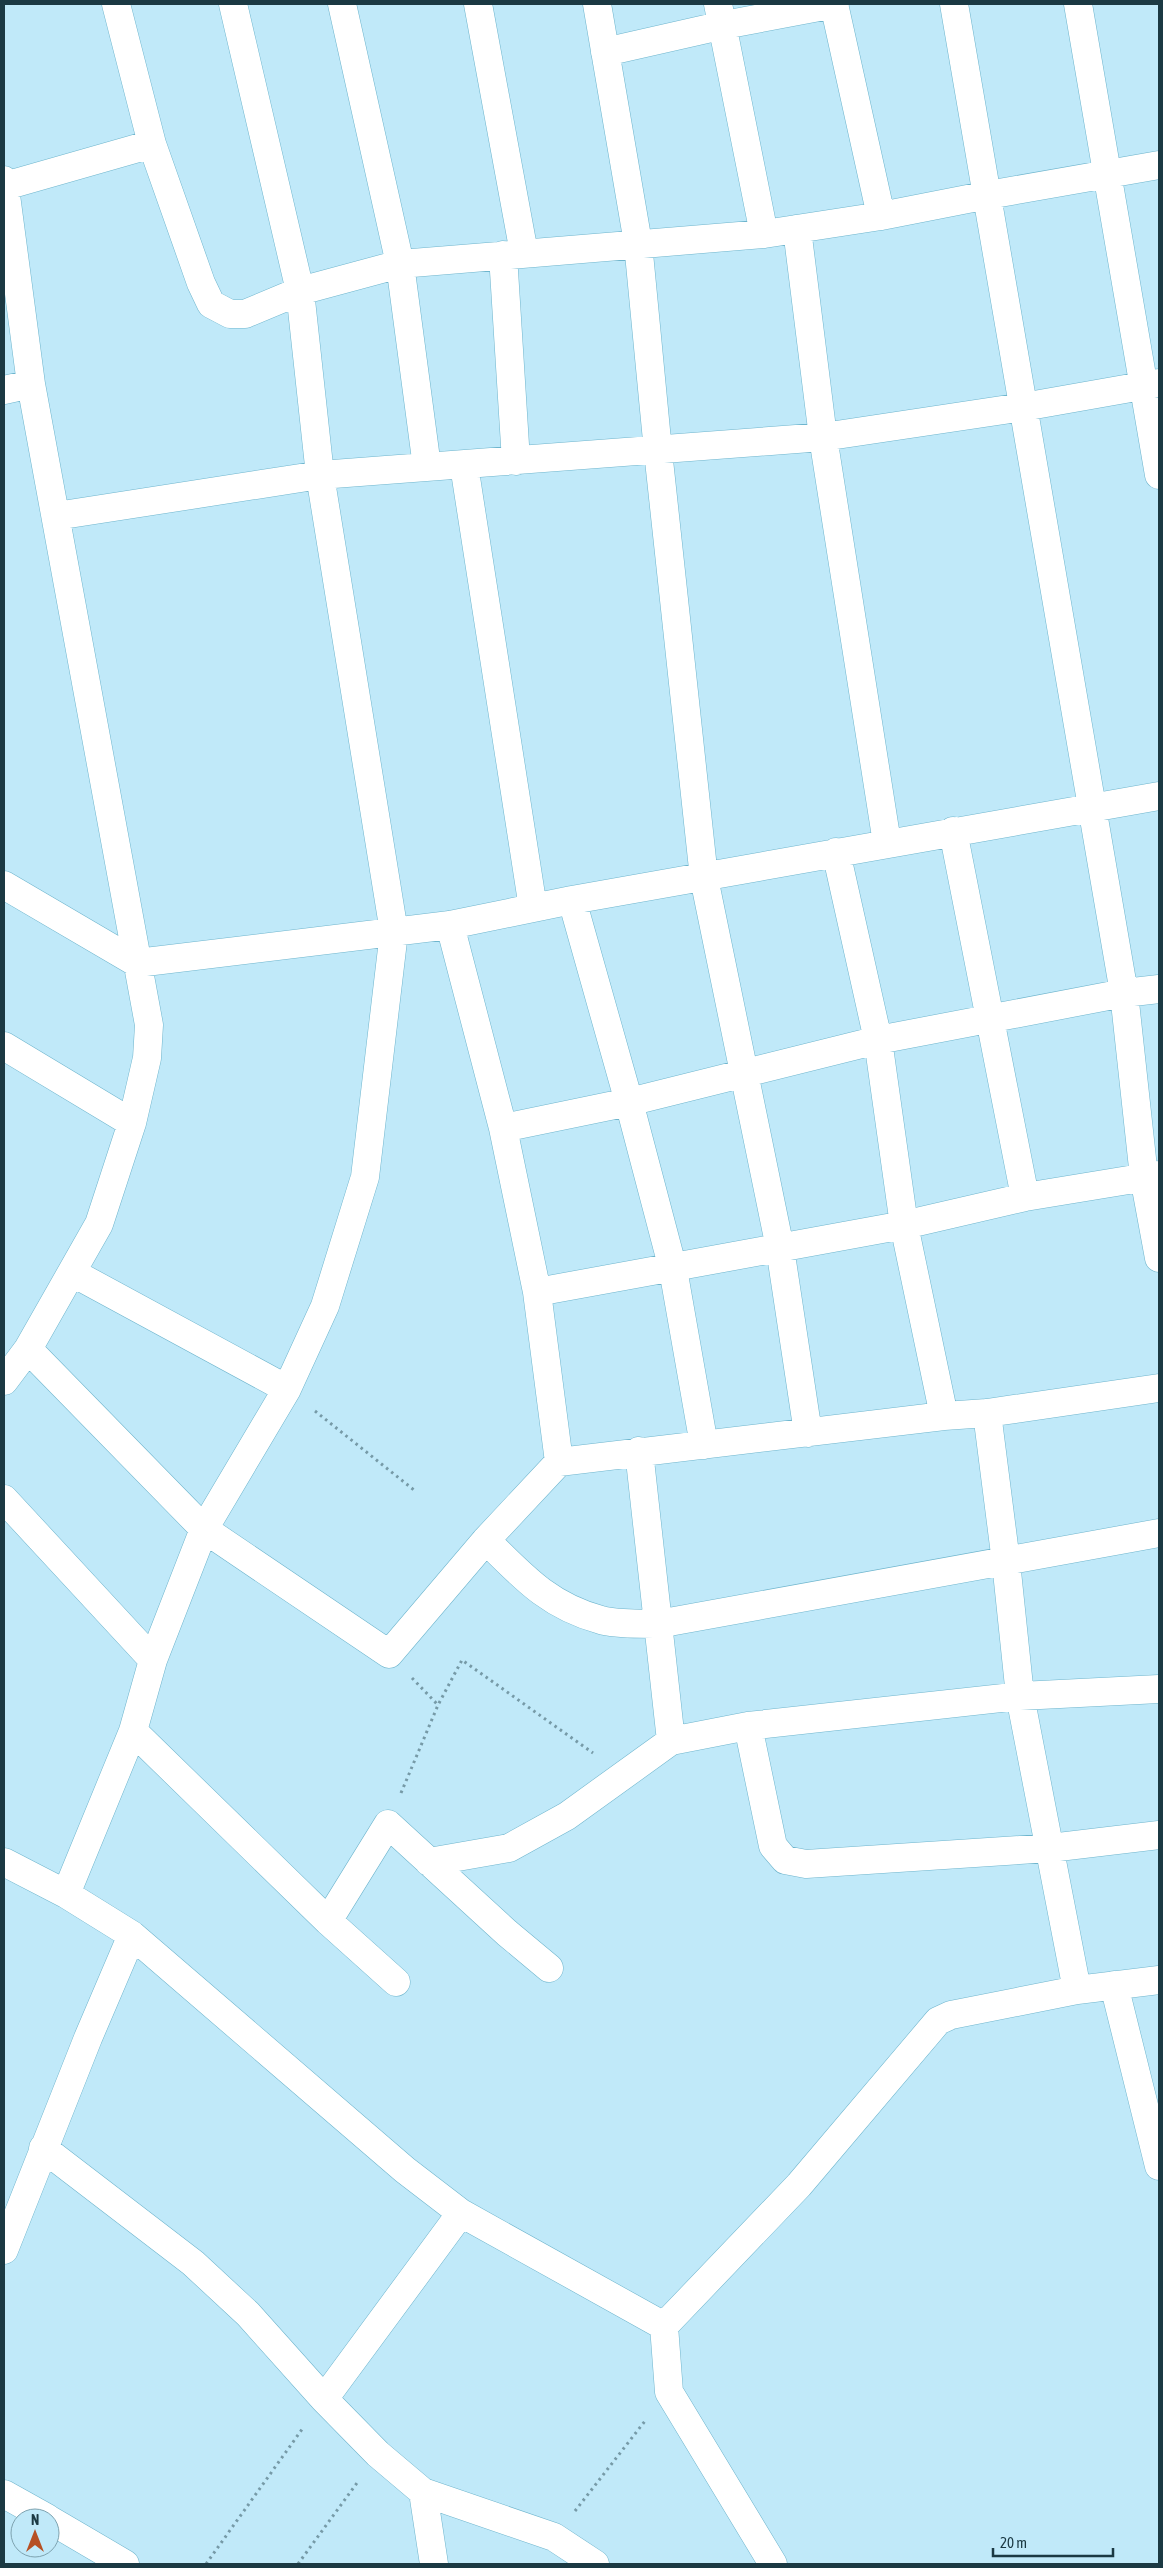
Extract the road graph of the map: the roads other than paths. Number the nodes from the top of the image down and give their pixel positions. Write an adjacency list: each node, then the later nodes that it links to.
1 (116, 4): 11 (street)
2 (233, 4): 22 (street)
3 (342, 4): 21 (street)
4 (478, 4): 20 (street)
5 (597, 4): 10 (street)
6 (834, 4): 9 (street); 16 (street)
7 (954, 4): 15 (street)
8 (1078, 4): 13 (street)
9 (721, 14): 10 (street); 18 (street)
10 (605, 52): 19 (street)
11 (152, 144): 14 (street); 22 (street)
12 (1159, 165): 13 (street)
13 (1109, 174): 15 (street); 24 (street)
14 (4, 183): 23 (street)
15 (988, 195): 16 (street); 26 (street)
16 (881, 216): 17 (street)
17 (797, 229): 18 (street); 27 (street)
18 (764, 234): 19 (street)
19 (638, 243): 20 (street); 28 (street)
20 (514, 254): 21 (street); 29 (street)
21 (400, 264): 22 (street); 31 (street)
22 (300, 290): 33 (street)
23 (31, 384): 25 (street); 34 (street)
24 (1152, 385): 26 (street); 32 (street)
25 (4, 390)
26 (1022, 407): 27 (street); 36 (street)
27 (823, 437): 28 (street); 38 (street)
28 (658, 451): 29 (street); 40 (street)
29 (516, 461): 30 (street)
30 (464, 465): 31 (street); 43 (street)
31 (427, 467): 33 (street)
32 (1159, 474)
33 (320, 475): 34 (street); 45 (street)
34 (56, 516): 46 (street)
35 (1159, 796): 36 (street)
36 (1091, 806): 37 (street); 48 (street)
37 (953, 831): 38 (street); 49 (street)
38 (888, 843): 39 (street)
39 (836, 852): 40 (street); 50 (street)
40 (704, 878): 42 (street); 52 (street)
41 (4, 885): 46 (street)
42 (572, 900): 43 (street); 53 (street)
43 (533, 908): 44 (street)
44 (450, 926): 45 (street); 55 (street)
45 (394, 932): 46 (street); 67 (street)
46 (137, 963): 54 (street)
47 (1159, 989): 48 (street)
48 (1124, 993): 49 (street); 56 (street)
49 (988, 1018): 50 (street); 57 (street)
50 (878, 1040): 52 (street); 58 (street)
51 (4, 1046): 54 (street)
52 (746, 1075): 53 (street); 59 (street)
53 (629, 1102): 55 (street); 61 (street)
54 (132, 1123): 62 (street)
55 (503, 1128): 63 (street)
56 (1152, 1176): 57 (street); 60 (street)
57 (1025, 1197): 58 (street)
58 (904, 1225): 59 (street); 69 (street)
59 (780, 1248): 61 (street); 70 (street)
60 (1159, 1258)
61 (673, 1269): 63 (street); 71 (street)
62 (74, 1272): 64 (street); 67 (street)
63 (538, 1292): 73 (street)
64 (28, 1349): 65 (street); 75 (street)
65 (4, 1381)
66 (1159, 1388): 68 (street)
67 (287, 1389): 75 (street)
68 (986, 1414): 69 (street); 78 (street)
69 (944, 1416): 70 (street)
70 (808, 1433): 71 (street)
71 (704, 1445): 72 (street)
72 (639, 1451): 73 (street); 79 (street)
73 (559, 1462): 77 (street)
74 (4, 1499): 80 (street)
75 (204, 1528): 77 (street); 80 (street)
76 (1159, 1533): 78 (street)
77 (486, 1540): 79 (street)
78 (1006, 1562): 79 (street); 82 (street)
79 (658, 1624): 85 (street)
80 (153, 1660): 84 (street)
81 (1159, 1689): 82 (street)
82 (1020, 1696): 83 (street); 87 (street)
83 (748, 1726): 85 (street); 87 (street)
84 (133, 1731): 90 (street); 91 (street)
85 (671, 1741): 89 (street)
86 (1159, 1835): 87 (street)
87 (1050, 1848): 97 (street)
88 (4, 1862): 90 (street)
89 (430, 1862): 91 (street); 93 (street)
90 (66, 1894): 92 (street)
91 (328, 1921): 95 (street)
92 (132, 1935): 98 (street); 100 (street)
93 (549, 1968)
94 (1159, 1980): 96 (street)
95 (396, 1982)
96 (1114, 1985): 97 (street); 99 (street)
97 (1077, 1990): 102 (street)
98 (44, 2148): 101 (street); 103 (street)
99 (1159, 2166)
100 (461, 2213): 102 (street); 103 (street)
101 (4, 2250)
102 (664, 2326): 111 (street)
103 (324, 2399): 104 (street)
104 (423, 2492): 109 (street); 110 (street)
105 (4, 2494): 106 (street)
106 (29, 2508)
107 (60, 2525): 108 (street)
108 (126, 2564)
109 (434, 2564)
110 (595, 2564)
111 (773, 2564)

